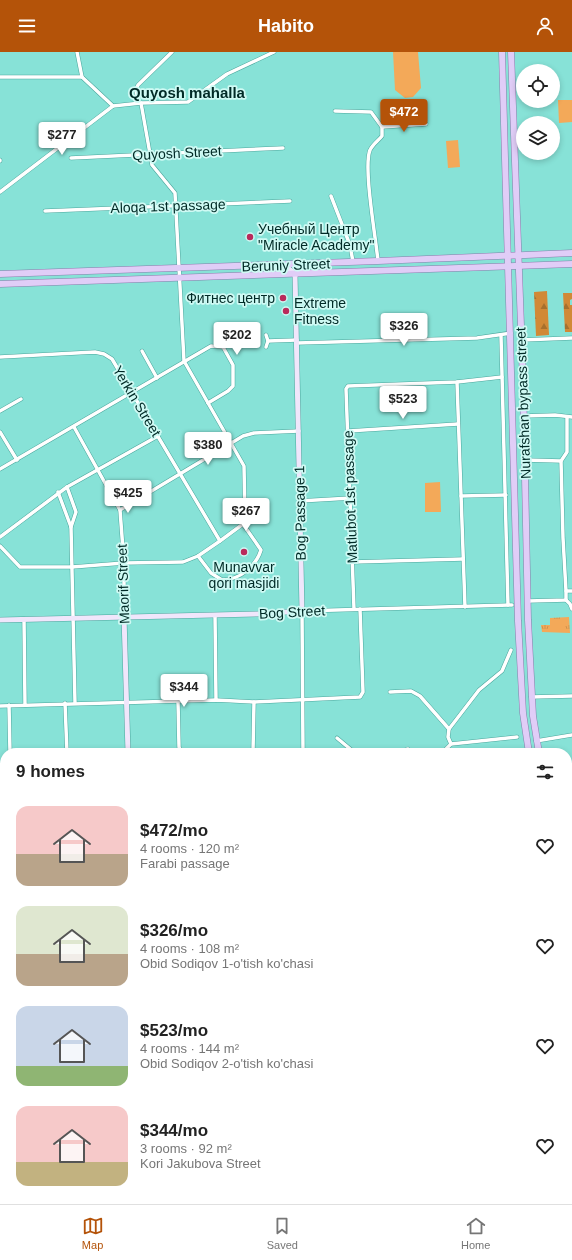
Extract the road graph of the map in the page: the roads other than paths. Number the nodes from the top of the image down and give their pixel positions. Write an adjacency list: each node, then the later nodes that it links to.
1 (77, 52): 7 (street)
2 (172, 52): 8 (street)
3 (274, 52): 8 (street)
4 (502, 52): 12 (main road, Nurafshan bypass street)
5 (512, 52): 11 (main road, Nurafshan bypass street)
6 (0, 77): 7 (street)
7 (82, 77): 9 (street)
8 (139, 103): 9 (street); 16 (street)
9 (113, 106): 20 (street)
10 (335, 111): 14 (street)
11 (514, 116): 12 (main road); 18 (main road, Nurafshan bypass street)
12 (504, 117): 17 (main road, Nurafshan bypass street)
13 (426, 124): 14 (street)
14 (382, 127): 29 (street)
15 (283, 148): 16 (street, Quyosh Street)
16 (150, 154): 19 (street, Quyosh Street); 23 (street)
17 (505, 155): 18 (main road); 27 (main road, Nurafshan bypass street)
18 (515, 155): 26 (main road, Nurafshan bypass street)
19 (71, 158)
20 (0, 192)
21 (331, 196): 28 (street)
22 (290, 200): 23 (street, Aloqa 1st passage)
23 (175, 205): 24 (street, Aloqa 1st passage); 35 (street)
24 (45, 211)
25 (572, 253): 26 (main road, Beruniy Street)
26 (519, 254): 27 (main road, Beruniy Street); 33 (main road, Nurafshan bypass street)
27 (508, 255): 29 (main road, Beruniy Street); 34 (main road, Nurafshan bypass street)
28 (353, 262): 29 (main road, Beruniy Street); 30 (main road, Beruniy Street)
29 (378, 262)
30 (307, 264): 32 (main road, Beruniy Street); 37 (street)
31 (572, 264): 33 (main road, Beruniy Street)
32 (284, 265): 35 (main road, Beruniy Street); 37 (street)
33 (519, 265): 34 (main road, Beruniy Street); 45 (main road, Nurafshan bypass street)
34 (509, 266): 37 (main road, Beruniy Street); 40 (main road, Nurafshan bypass street)
35 (178, 268): 36 (main road, Beruniy Street); 38 (street)
36 (0, 274)
37 (295, 274): 38 (main road, Beruniy Street); 47 (street, Bog Passage 1)
38 (179, 278): 39 (main road, Beruniy Street); 52 (street)
39 (0, 284)
40 (511, 333): 42 (street); 57 (main road, Nurafshan bypass street)
41 (266, 335): 46 (street)
42 (500, 336): 47 (street); 53 (street)
43 (233, 338): 48 (street)
44 (572, 338): 45 (street)
45 (522, 340): 55 (main road, Nurafshan bypass street)
46 (268, 341): 47 (street); 49 (street)
47 (297, 341): 67 (street, Bog Passage 1)
48 (223, 347): 52 (street); 60 (street)
49 (266, 347)
50 (142, 351): 54 (street)
51 (0, 357): 58 (street, Yerkin Street)
52 (184, 362): 54 (street); 60 (street)
53 (502, 377): 56 (street); 83 (street)
54 (157, 378): 58 (street)
55 (523, 381): 57 (main road); 62 (main road, Nurafshan bypass street)
56 (456, 382): 65 (street); 68 (street, Matlubot 1st passage)
57 (512, 382): 78 (main road, Nurafshan bypass street)
58 (133, 393): 66 (street); 70 (street, Yerkin Street)
59 (21, 399): 61 (street)
60 (208, 403): 71 (street)
61 (0, 411)
62 (524, 416): 64 (street); 74 (main road, Nurafshan bypass street)
63 (572, 417): 64 (street)
64 (567, 418): 72 (street)
65 (458, 424): 68 (street); 84 (street)
66 (74, 427): 73 (street); 77 (street, Maorif Street)
67 (299, 431): 71 (street); 86 (street, Bog Passage 1)
68 (348, 431): 85 (street, Matlubot 1st passage)
69 (0, 432): 73 (street)
70 (158, 436): 77 (street); 80 (street, Yerkin Street)
71 (231, 443): 80 (street); 88 (street)
72 (570, 452): 75 (street)
73 (17, 460): 76 (street)
74 (525, 460): 75 (street); 79 (main road, Nurafshan bypass street)
75 (561, 461): 98 (street)
76 (0, 469)
77 (98, 471): 81 (street); 87 (street, Maorif Street)
78 (515, 473): 79 (main road); 140 (main road, Nurafshan bypass street)
79 (526, 473): 101 (main road, Nurafshan bypass street)
80 (180, 474): 87 (street); 91 (street, Yerkin Street)
81 (67, 487): 82 (street); 89 (street)
82 (58, 492): 89 (street); 90 (street)
83 (506, 495): 84 (street); 102 (street, Bog Street)
84 (461, 496): 94 (street)
85 (351, 498): 86 (street); 96 (street, Matlubot 1st passage)
86 (299, 501): 106 (street, Bog Passage 1)
87 (120, 510): 95 (street, Maorif Street)
88 (243, 524): 91 (street); 93 (street)
89 (71, 527): 97 (street)
90 (0, 537)
91 (220, 541): 93 (street)
92 (0, 546): 97 (street)
93 (198, 556): 95 (street)
94 (463, 560): 96 (street); 102 (street)
95 (124, 562): 97 (street); 108 (street, Maorif Street)
96 (353, 562): 103 (street, Matlubot 1st passage)
97 (72, 566): 109 (street)
98 (566, 591): 99 (street); 100 (street)
99 (572, 591)
100 (566, 600): 101 (street); 105 (street)
101 (528, 602): 114 (main road, Nurafshan bypass street)
102 (465, 607): 104 (street, Bog Street)
103 (354, 609): 104 (street, Bog Street); 106 (street, Bog Street)
104 (360, 609): 116 (street)
105 (572, 609)
106 (302, 611): 107 (street, Bog Street); 116 (street, Bog Passage 1)
107 (215, 615): 108 (street, Bog Street); 117 (street)
108 (124, 616): 109 (street, Bog Street); 121 (street, Maorif Street)
109 (73, 617): 110 (street, Bog Street); 120 (street)
110 (24, 619): 111 (street, Bog Street); 124 (street)
111 (0, 620)
112 (511, 650): 126 (street)
113 (390, 692): 126 (street)
114 (531, 696): 115 (street); 130 (main road, Nurafshan bypass street)
115 (572, 696)
116 (304, 699): 119 (street); 137 (street, Bog Passage 1)
117 (216, 700): 118 (street); 119 (street)
118 (178, 701): 121 (street); 135 (street)
119 (254, 702): 136 (street)
120 (75, 703): 121 (street); 122 (street)
121 (127, 703): 134 (street, Maorif Street)
122 (65, 704): 124 (street); 133 (street)
123 (9, 705): 124 (street); 125 (street); 132 (street)
124 (25, 705)
125 (0, 706)
126 (449, 729): 131 (street)
127 (572, 735): 130 (street)
128 (517, 737): 131 (street)
129 (337, 738): 138 (street)
130 (536, 741): 141 (main road, Nurafshan bypass street)
131 (451, 744): 139 (street)
132 (10, 748)
133 (67, 748)
134 (128, 748)
135 (180, 748)
136 (254, 748)
137 (304, 748)
138 (349, 748)
139 (447, 748)
140 (528, 748)
141 (538, 748)

